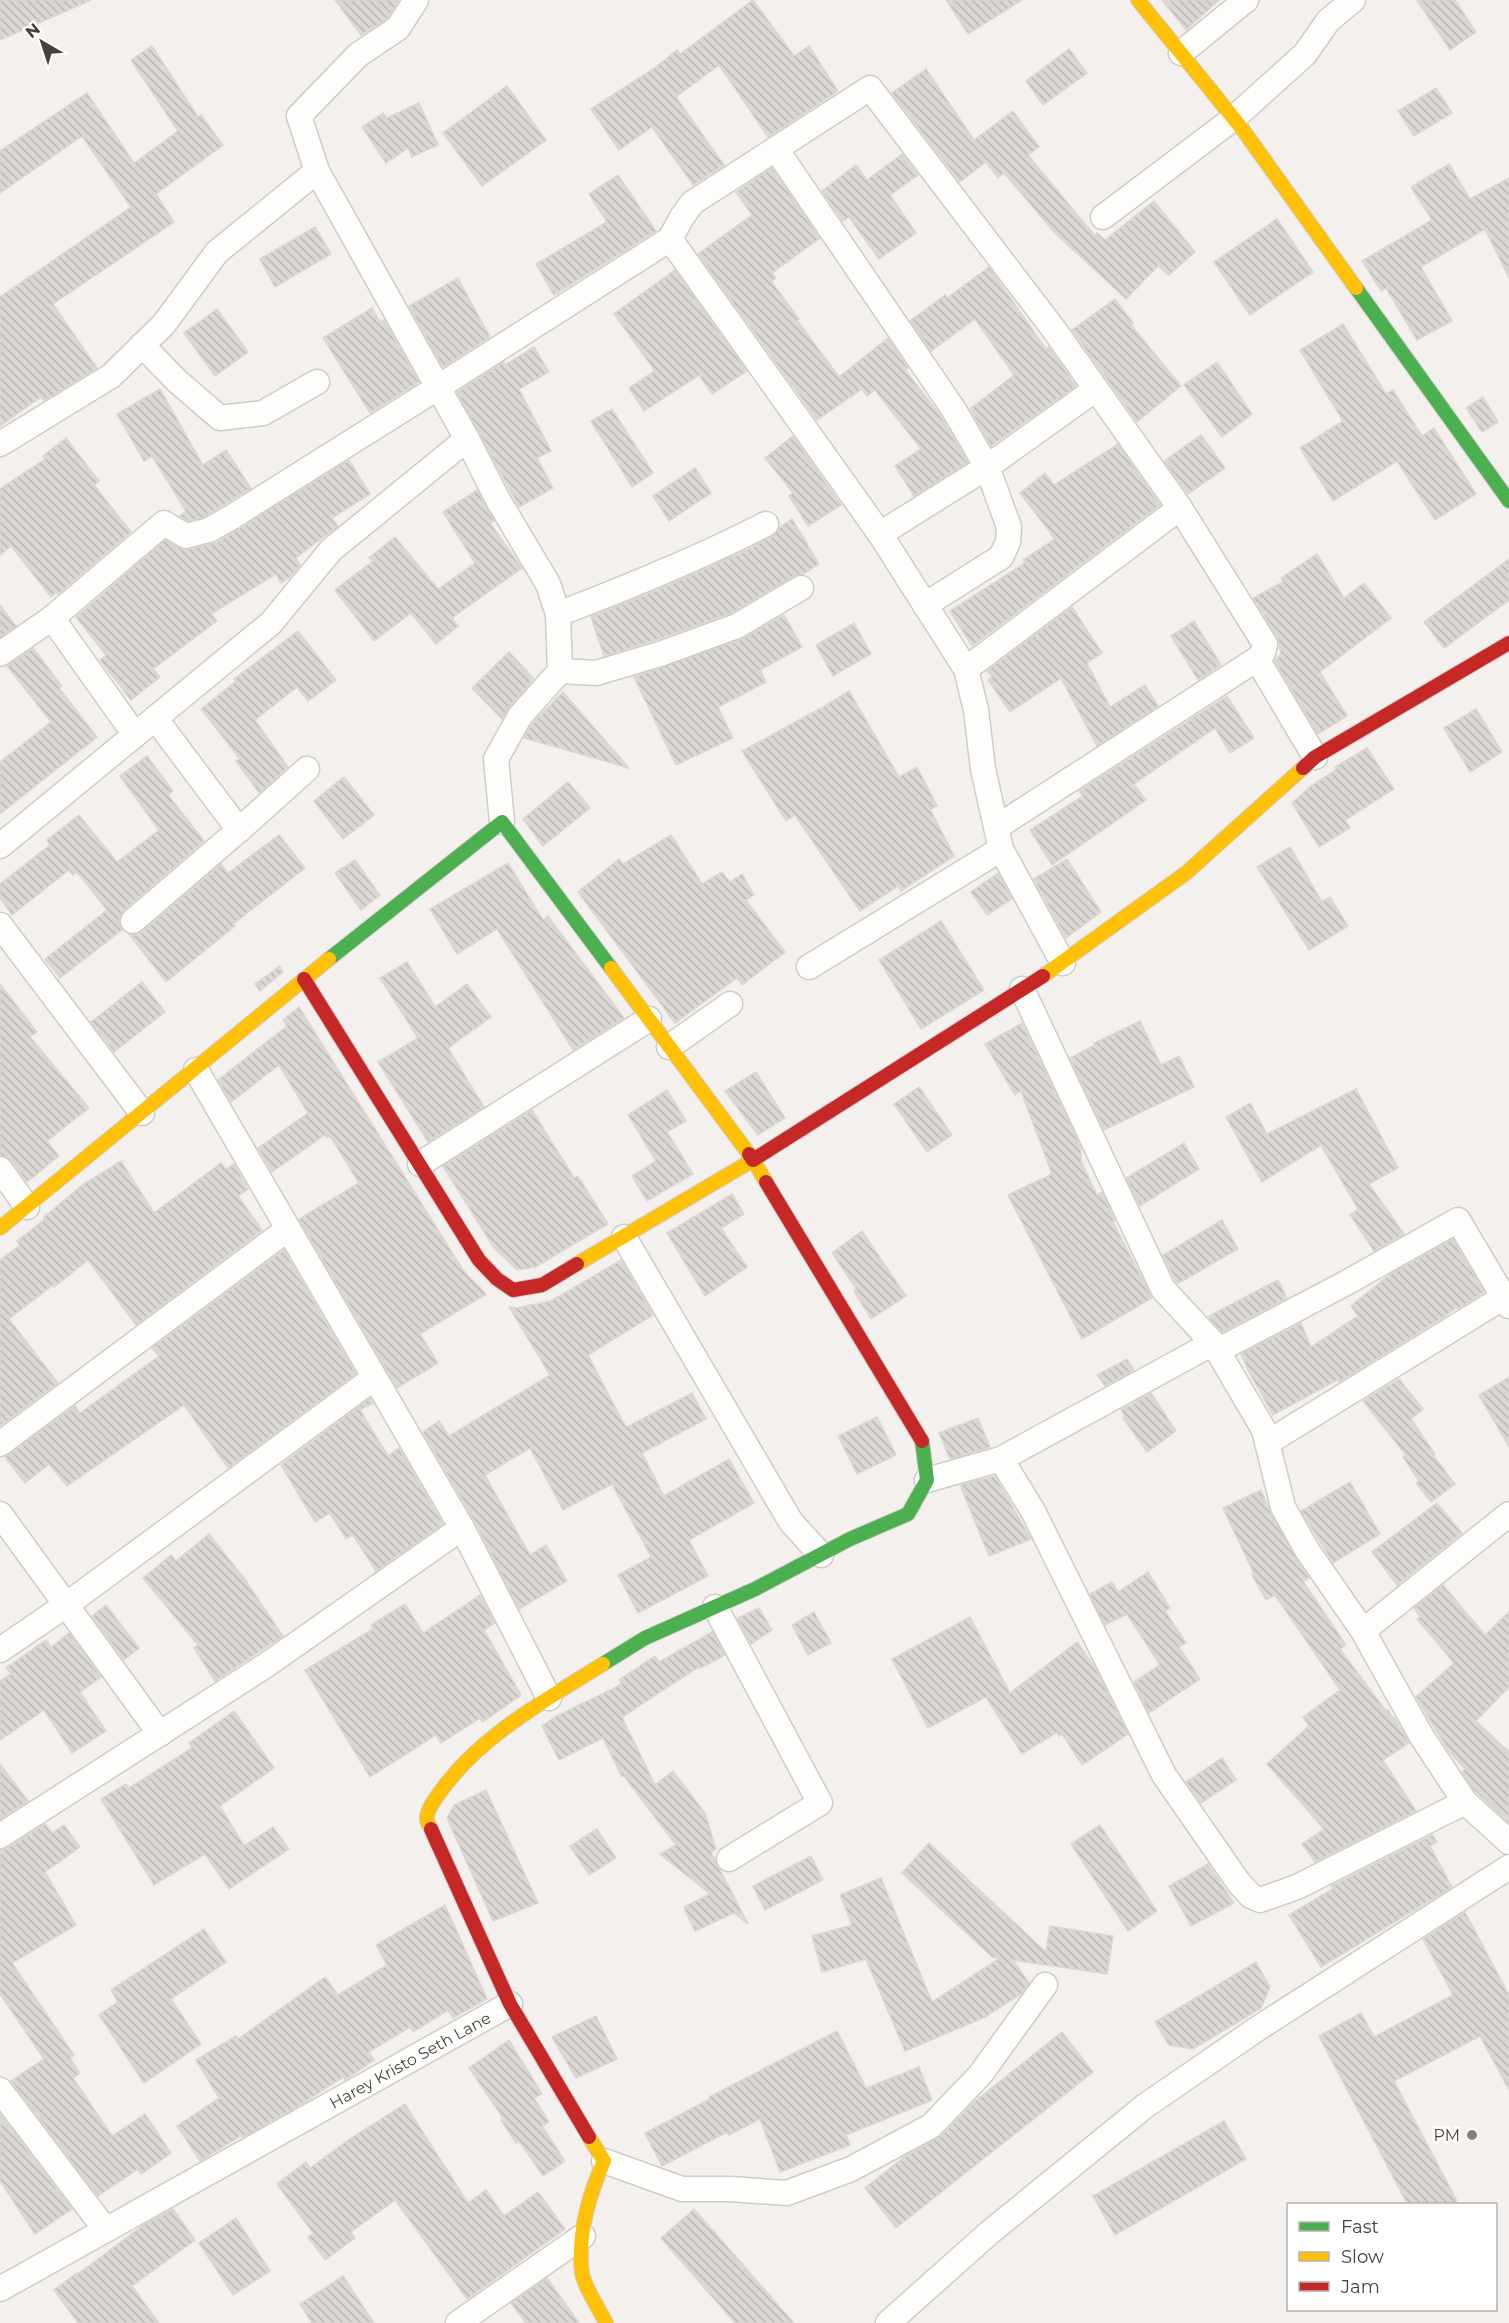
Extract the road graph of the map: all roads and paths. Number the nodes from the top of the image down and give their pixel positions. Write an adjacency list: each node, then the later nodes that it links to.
1 (416, 0): 8 (street)
2 (1138, 0): 5 (street)
3 (1246, 0): 5 (street)
4 (1353, 0): 6 (street)
5 (1181, 53): 6 (street)
6 (1234, 118): 9 (street); 18 (street)
7 (776, 149): 10 (street); 14 (street); 17 (street)
8 (317, 171): 11 (street); 13 (street)
9 (1102, 218)
10 (670, 238): 13 (street); 21 (street)
11 (142, 345): 12 (street); 16 (street)
12 (317, 382)
13 (438, 388): 15 (street); 25 (street)
14 (1096, 388): 17 (street); 19 (street)
15 (466, 439): 24 (street); 31 (street)
16 (0, 444)
17 (987, 466): 21 (street); 23 (street)
18 (1509, 501)
19 (1180, 508): 28 (street); 29 (street)
20 (766, 524): 24 (street)
21 (880, 534): 23 (street)
22 (801, 588): 30 (street)
23 (925, 605): 29 (street)
24 (558, 614): 30 (street)
25 (52, 618): 27 (street); 32 (street)
26 (1509, 643): 33 (street)
27 (0, 654)
28 (1257, 659): 33 (street); 37 (street)
29 (966, 669): 37 (street)
30 (560, 671): 35 (street)
31 (155, 718): 32 (street); 36 (street)
32 (135, 735): 38 (street)
33 (1315, 758): 41 (street)
34 (307, 769): 36 (street)
35 (502, 822): 43 (street); 46 (street)
36 (239, 830): 39 (street)
37 (999, 838): 41 (street); 42 (street)
38 (0, 846)
39 (133, 921)
40 (0, 925): 49 (street)
41 (1063, 963): 44 (street)
42 (809, 968)
43 (304, 979): 48 (street); 51 (street)
44 (1022, 989): 50 (street); 58 (street)
45 (730, 1004): 47 (street)
46 (649, 1019): 47 (street); 51 (street)
47 (669, 1047): 50 (street)
48 (196, 1070): 49 (street); 55 (street)
49 (142, 1113): 53 (street)
50 (753, 1160): 56 (street); 63 (street)
51 (420, 1164): 56 (street)
52 (0, 1169): 53 (street)
53 (27, 1207): 54 (street)
54 (0, 1228)
55 (288, 1229): 59 (street); 61 (street)
56 (624, 1237): 67 (street)
57 (1507, 1299): 58 (street); 60 (street)
58 (1215, 1346): 60 (street); 62 (street)
59 (374, 1378): 66 (street); 68 (street)
60 (1267, 1443): 70 (street)
61 (0, 1444)
62 (1001, 1459): 63 (street); 74 (street)
63 (927, 1480): 67 (street)
64 (0, 1514): 68 (street)
65 (1509, 1514): 70 (street)
66 (462, 1528): 72 (street); 73 (street)
67 (821, 1555): 69 (street)
68 (66, 1605): 71 (street); 73 (street)
69 (715, 1607): 72 (street); 77 (street)
70 (1363, 1631): 74 (street)
71 (0, 1650)
72 (549, 1698): 80 (street)
73 (160, 1734): 75 (street)
74 (1465, 1802): 76 (street)
75 (0, 1836)
76 (1509, 1842)
77 (729, 1859)
78 (1509, 1867): 88 (street)
79 (1045, 1985): 82 (street)
80 (510, 2004): 82 (street, Harey Kristo Seth Lane); 83 (street, Harey Kristo Seth Lane)
81 (0, 2090): 83 (street)
82 (604, 2162): 84 (street)
83 (105, 2229): 85 (street, Harey Kristo Seth Lane)
84 (583, 2236): 86 (street); 87 (street)
85 (0, 2289)
86 (458, 2323)
87 (606, 2323)
88 (888, 2323)

